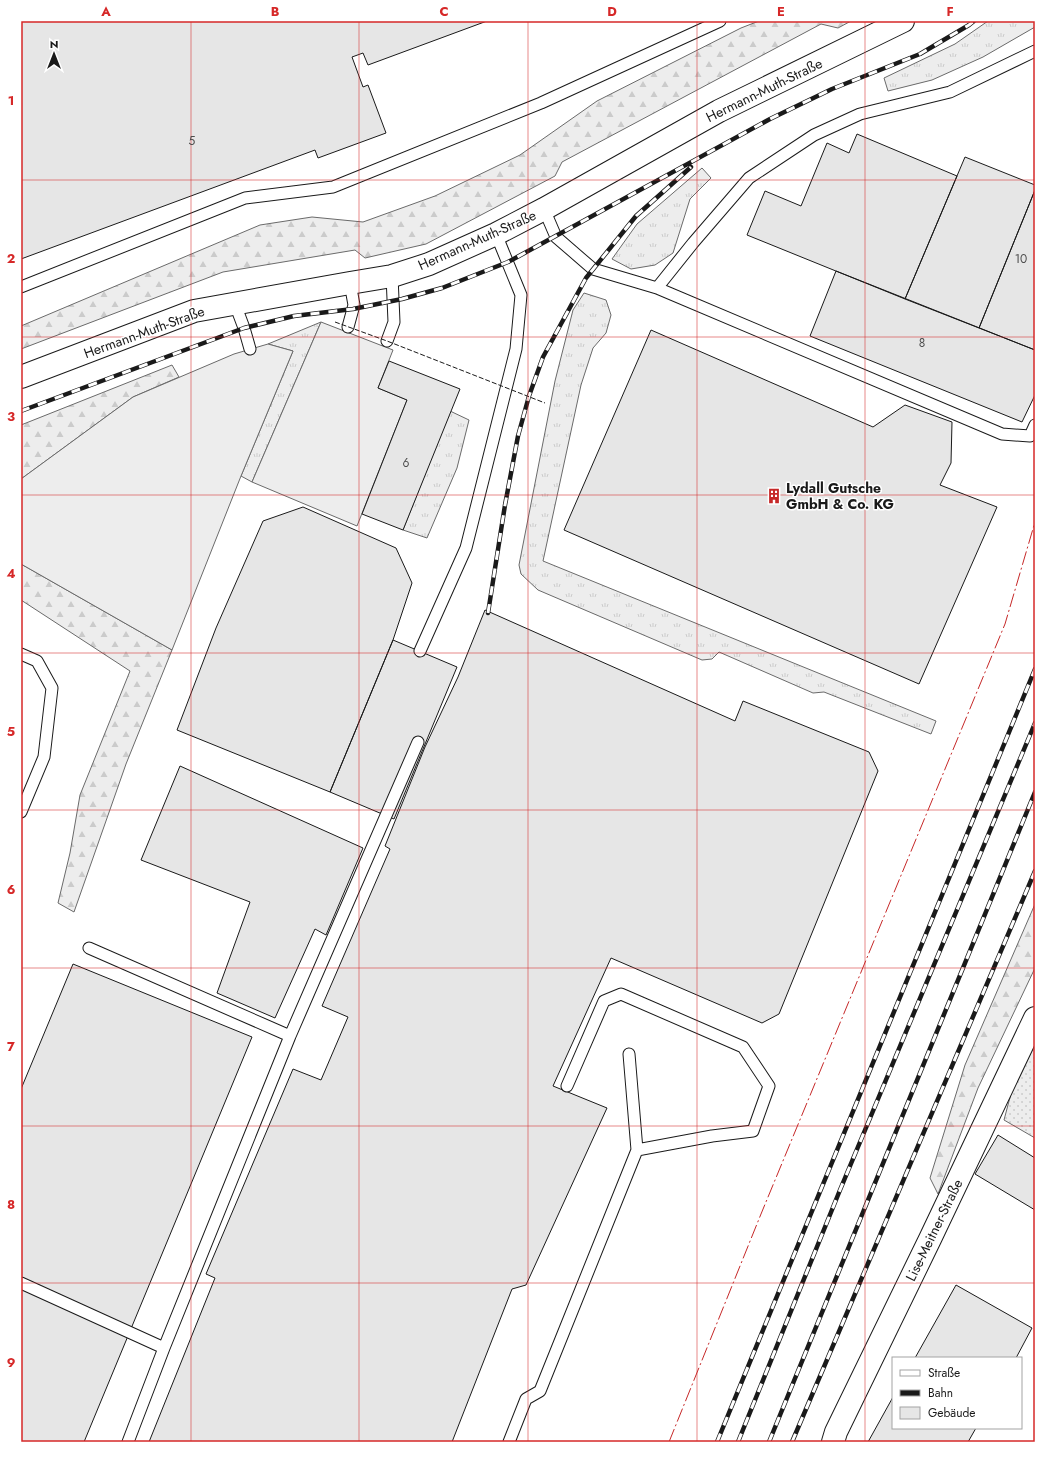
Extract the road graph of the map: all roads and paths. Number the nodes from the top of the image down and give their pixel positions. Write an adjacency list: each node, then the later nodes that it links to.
1 (720, 21): 8 (lane)
2 (903, 21): 4 (street, Hermann-Muth-Straße)
3 (1035, 51): 9 (lane)
4 (544, 209): 5 (street, Hermann-Muth-Straße); 9 (lane)
5 (496, 234): 6 (street, Hermann-Muth-Straße); 16 (lane)
6 (392, 276): 7 (street, Hermann-Muth-Straße); 12 (lane)
7 (350, 282): 10 (street, Hermann-Muth-Straße); 11 (lane)
8 (21, 288)
9 (658, 288): 15 (lane)
10 (235, 304): 13 (lane); 14 (street, Hermann-Muth-Straße)
11 (348, 326)
12 (388, 341)
13 (250, 349)
14 (21, 377)
15 (1035, 425)
16 (420, 651)
17 (21, 654): 19 (lane)
18 (418, 742): 22 (lane)
19 (21, 812)
20 (89, 948): 22 (lane)
21 (1035, 1018): 30 (street, Lise-Meitner-Straße)
22 (290, 1036): 27 (lane)
23 (629, 1054): 25 (lane)
24 (567, 1086): 25 (lane)
25 (637, 1150): 29 (lane)
26 (21, 1283): 27 (lane)
27 (164, 1348): 28 (lane)
28 (128, 1442)
29 (509, 1442)
30 (833, 1442)

